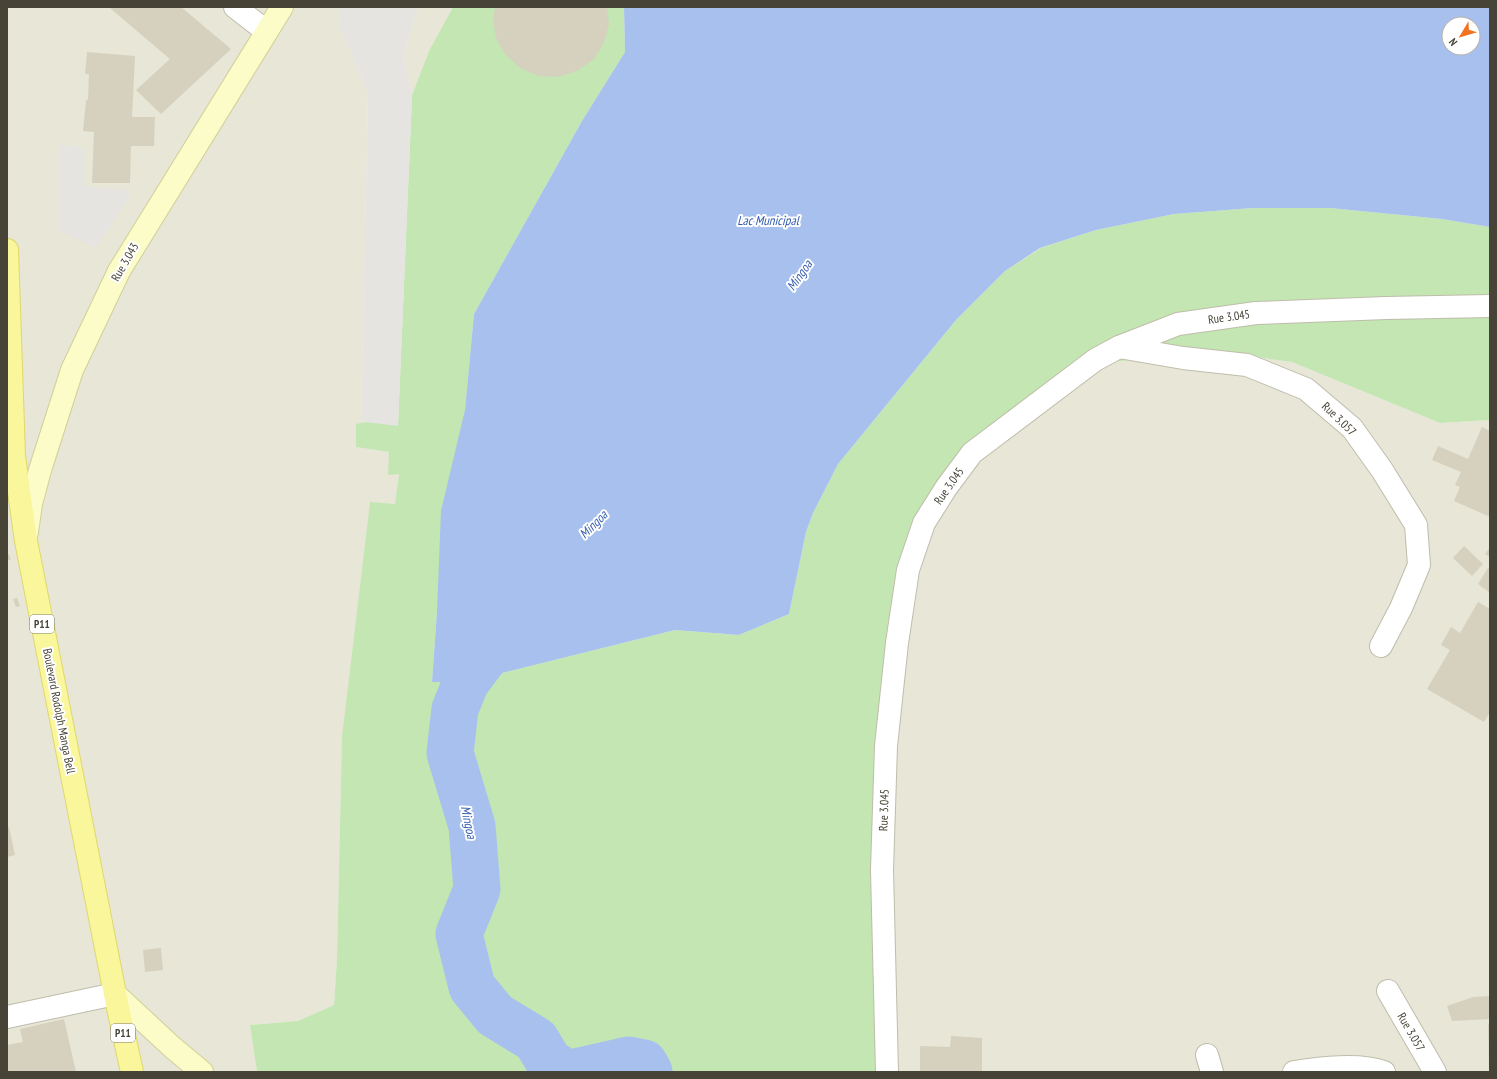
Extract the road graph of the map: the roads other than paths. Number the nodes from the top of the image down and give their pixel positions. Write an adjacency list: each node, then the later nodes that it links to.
1 (235, 7): 3 (street)
2 (282, 7): 3 (street, Rue 3.043)
3 (266, 31): 7 (street, Rue 3.043)
4 (7, 250): 7 (main road, Boulevard Rodolph Manga Bell / P11)
5 (1490, 306): 6 (street, Rue 3.045)
6 (1119, 347): 8 (street, Rue 3.057); 14 (street, Rue 3.045)
7 (26, 541): 10 (main road, Boulevard Rodolph Manga Bell / P11)
8 (1381, 646)
9 (1388, 991): 17 (street, Rue 3.057)
10 (115, 994): 11 (street); 12 (main road, Boulevard Rodolph Manga Bell / P11); 13 (street)
11 (7, 1017)
12 (132, 1072)
13 (202, 1072)
14 (887, 1072)
15 (1294, 1072): 16 (street)
16 (1384, 1072)
17 (1435, 1072)

